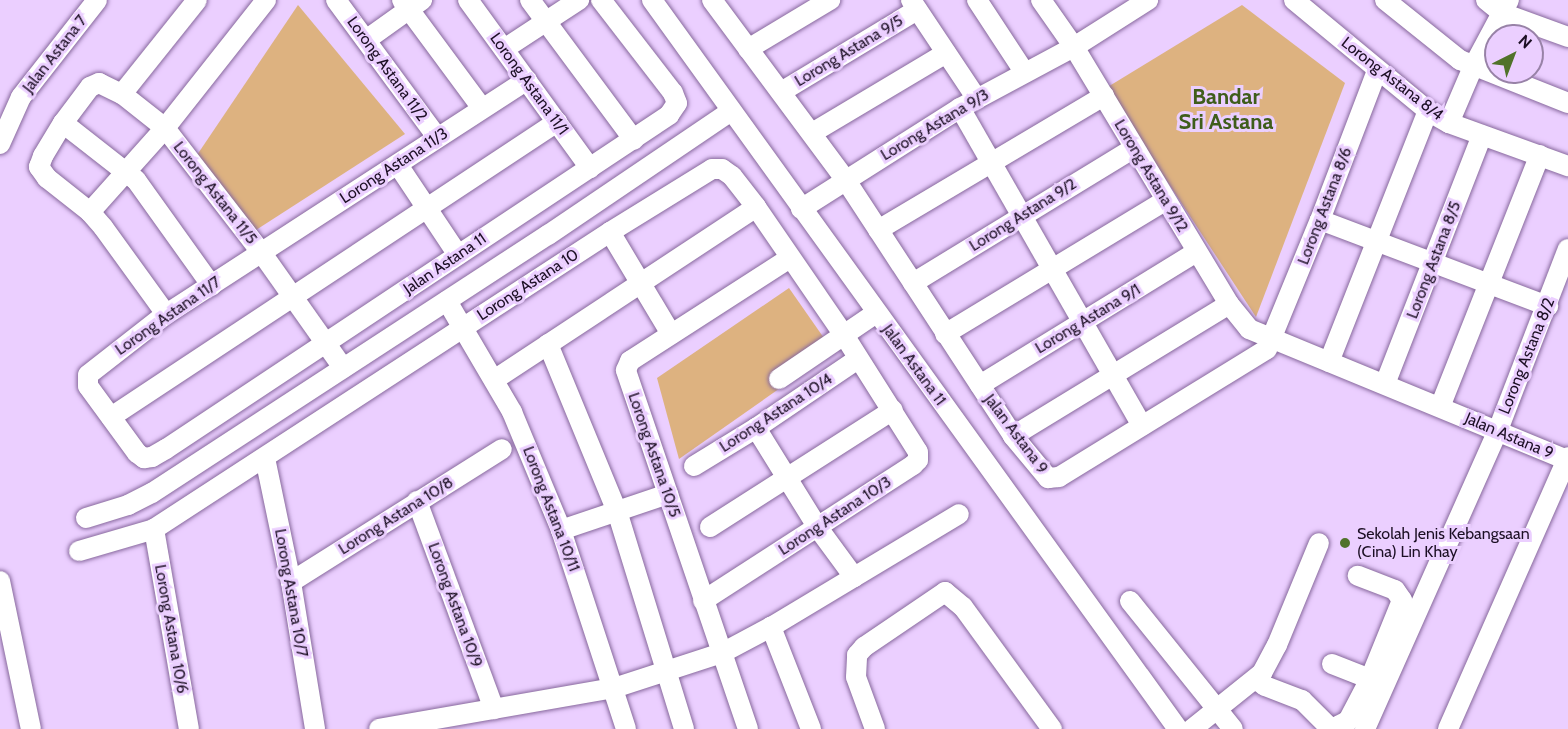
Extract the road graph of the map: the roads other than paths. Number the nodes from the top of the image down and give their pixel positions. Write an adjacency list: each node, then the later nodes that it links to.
1 (98, 0): 48 (street, Jalan Astana 7)
2 (197, 0): 33 (street)
3 (266, 0): 43 (street)
4 (336, 0): 23 (street, Lorong Astana 11/2)
5 (468, 0): 25 (street, Lorong Astana 11/1)
6 (530, 0): 21 (street)
7 (579, 0): 21 (street)
8 (601, 0): 47 (street, Jalan Astana 11)
9 (652, 0): 38 (street, Jalan Astana 11)
10 (830, 0): 26 (street)
11 (977, 0): 30 (street)
12 (1148, 0): 24 (street, Lorong Astana 9/3)
13 (1294, 0): 29 (street, Lorong Astana 8/4)
14 (1385, 0): 28 (street)
15 (1486, 0): 20 (street)
16 (1044, 1): 24 (street, Lorong Astana 9/12)
17 (718, 2): 26 (street, Jalan Astana 9)
18 (411, 3): 23 (street); 37 (street)
19 (914, 5): 27 (street); 32 (street, Lorong Astana 9/5)
20 (1506, 6): 22 (street); 28 (street)
21 (546, 22): 25 (street); 47 (street)
22 (1568, 37)
23 (366, 40): 46 (street, Lorong Astana 11/2)
24 (1074, 47): 30 (street, Lorong Astana 9/3); 34 (street, Lorong Astana 9/12)
25 (504, 49): 31 (street, Lorong Astana 11/1)
26 (748, 49): 32 (street, Jalan Astana 9)
27 (946, 53): 36 (street); 44 (street)
28 (1473, 67): 35 (street); 42 (street)
29 (1377, 71): 39 (street, Lorong Astana 8/4); 63 (street, Lorong Astana 8/6)
30 (1025, 73): 36 (street, Lorong Astana 9/3)
31 (526, 80): 37 (street, Lorong Astana 11/3); 40 (street, Lorong Astana 11/1)
32 (781, 92): 44 (street, Jalan Astana 9)
33 (122, 94): 41 (street, Lorong Astana 11/5); 43 (street, Lorong Astana 11/5)
34 (1104, 96): 49 (street, Lorong Astana 9/12); 51 (street)
35 (1568, 103)
36 (969, 104): 51 (street); 56 (street, Lorong Astana 9/3)
37 (482, 108): 46 (street, Lorong Astana 11/3)
38 (731, 111): 60 (street, Jalan Astana 11); 79 (street)
39 (1428, 111): 42 (street, Lorong Astana 8/4); 66 (street)
40 (557, 122): 54 (street, Lorong Astana 11/1); 58 (street)
41 (63, 123): 55 (street); 61 (street, Lorong Astana 11/5)
42 (1449, 123): 45 (street, Lorong Astana 8/4)
43 (165, 128): 55 (street); 68 (street, Lorong Astana 11/5)
44 (812, 133): 56 (street, Jalan Astana 9)
45 (1482, 135): 50 (street, Lorong Astana 8/4); 72 (street, Lorong Astana 8/5)
46 (437, 137): 52 (street, Lorong Astana 11/3)
47 (634, 140): 54 (street, Jalan Astana 11)
48 (0, 144)
49 (1134, 148): 57 (street, Lorong Astana 9/12); 62 (street, Lorong Astana 9/2)
50 (1540, 155): 53 (street, Lorong Astana 8/4); 75 (street)
51 (991, 161): 62 (street); 64 (street)
52 (398, 165): 58 (street); 68 (street, Lorong Astana 11/3)
53 (1568, 166)
54 (590, 168): 70 (street, Jalan Astana 11)
55 (127, 171): 61 (street); 77 (street)
56 (845, 179): 60 (street, Lorong Astana 9/3); 64 (street, Jalan Astana 9)
57 (1166, 200): 69 (street, Lorong Astana 9/12); 73 (street)
58 (428, 207): 70 (street); 78 (street)
59 (756, 207): 65 (street, Lorong Astana 10); 71 (street, Lorong Astana 10); 74 (street)
60 (801, 209): 82 (street, Jalan Astana 11)
61 (90, 212): 83 (street)
62 (1022, 214): 73 (street); 76 (street, Lorong Astana 9/2)
63 (1320, 220): 66 (street); 89 (street, Lorong Astana 8/6)
64 (878, 230): 76 (street, Jalan Astana 9)
65 (610, 232): 74 (street); 85 (street, Lorong Astana 10)
66 (1375, 241): 72 (street); 93 (street)
67 (1568, 249): 81 (street, Lorong Astana 8/2)
68 (261, 252): 77 (street, Lorong Astana 11/7); 78 (street, Lorong Astana 11/5)
69 (1196, 252): 80 (street, Lorong Astana 9/12); 84 (street, Lorong Astana 9/1)
70 (458, 255): 90 (street, Jalan Astana 11)
71 (789, 258): 86 (street, Lorong Astana 10/5); 88 (street, Lorong Astana 10)
72 (1433, 263): 75 (street); 98 (street, Lorong Astana 8/5)
73 (1054, 269): 84 (street); 87 (street)
74 (640, 282): 86 (street); 91 (street)
75 (1489, 282): 81 (street); 100 (street)
76 (913, 283): 87 (street, Jalan Astana 9)
77 (212, 286): 83 (street, Lorong Astana 11/7)
78 (292, 297): 90 (street, Lorong Astana 11/5); 102 (street)
79 (447, 301): 85 (street, Lorong Astana 10/11); 94 (street)
80 (1229, 304): 89 (street, Lorong Astana 9/12); 95 (street)
81 (1548, 306): 105 (street, Lorong Astana 8/2)
82 (876, 313): 88 (street); 149 (street, Jalan Astana 11)
83 (166, 314): 102 (street, Lorong Astana 11/7)
84 (1082, 322): 95 (street); 99 (street, Lorong Astana 9/1)
85 (463, 327): 97 (street, Lorong Astana 10/11); 108 (street, Lorong Astana 10)
86 (671, 334): 112 (street, Lorong Astana 10/5)
87 (945, 334): 99 (street, Jalan Astana 9)
88 (844, 335): 92 (street, Lorong Astana 10); 96 (street)
89 (1272, 339): 93 (street, Jalan Astana 9); 103 (street, Jalan Astana 9)
90 (326, 343): 94 (street, Lorong Astana 11/5); 102 (street, Jalan Astana 11)
91 (548, 344): 97 (street); 114 (street)
92 (858, 358): 101 (street, Lorong Astana 10); 104 (street, Lorong Astana 10/4)
93 (1329, 362): 98 (street, Jalan Astana 9)
94 (343, 368): 116 (street)
95 (1112, 377): 103 (street); 106 (street)
96 (779, 379)
97 (494, 380): 120 (street, Lorong Astana 10/11)
98 (1385, 384): 100 (street, Jalan Astana 9)
99 (980, 385): 106 (street, Jalan Astana 9)
100 (1440, 408): 105 (street, Jalan Astana 9)
101 (893, 410): 111 (street); 118 (street, Lorong Astana 10/3)
102 (111, 417)
103 (1142, 426): 106 (street, Jalan Astana 9)
104 (756, 428): 110 (street, Lorong Astana 10/4); 111 (street)
105 (1498, 430): 109 (street, Jalan Astana 9); 152 (street, Lorong Astana 8/2)
106 (1013, 436)
107 (502, 449): 113 (street, Lorong Astana 10/8)
108 (265, 458): 119 (street, Lorong Astana 10); 126 (street, Lorong Astana 10/7)
109 (1567, 458): 153 (street)
110 (694, 466)
111 (786, 478): 117 (street); 118 (street)
112 (668, 494): 114 (street); 127 (street, Lorong Astana 10/5)
113 (417, 501): 126 (street, Lorong Astana 10/8); 137 (street, Lorong Astana 10/9)
114 (617, 511): 120 (street); 132 (street)
115 (959, 514): 124 (street)
116 (86, 518)
117 (710, 527)
118 (818, 528): 124 (street); 127 (street, Lorong Astana 10/3)
119 (154, 529): 122 (street, Lorong Astana 10); 140 (street, Lorong Astana 10/6)
120 (561, 530): 135 (street, Lorong Astana 10/11)
121 (1318, 543): 133 (street)
122 (79, 551)
123 (1358, 576): 134 (street)
124 (854, 577): 129 (street)
125 (0, 581): 139 (street)
126 (291, 582): 141 (street, Lorong Astana 10/7)
127 (704, 601): 130 (street, Lorong Astana 10/5)
128 (1130, 601): 136 (street)
129 (771, 627): 130 (street); 146 (street)
130 (722, 653): 132 (street); 145 (street, Lorong Astana 10/5)
131 (1332, 664): 134 (street)
132 (666, 672): 135 (street); 144 (street)
133 (1256, 679): 134 (street); 136 (street)
134 (1370, 679)
135 (614, 688): 137 (street); 143 (street, Lorong Astana 10/11)
136 (1218, 708): 150 (street); 151 (street)
137 (494, 710): 138 (street)
138 (451, 723): 142 (street)
139 (31, 729)
140 (189, 729)
141 (315, 729)
142 (380, 729)
143 (626, 729)
144 (684, 729)
145 (748, 729)
146 (811, 729)
147 (875, 729): 148 (street)
148 (1052, 729)
149 (1178, 729)
150 (1192, 729)
151 (1233, 729)
152 (1365, 729)
153 (1448, 729)

